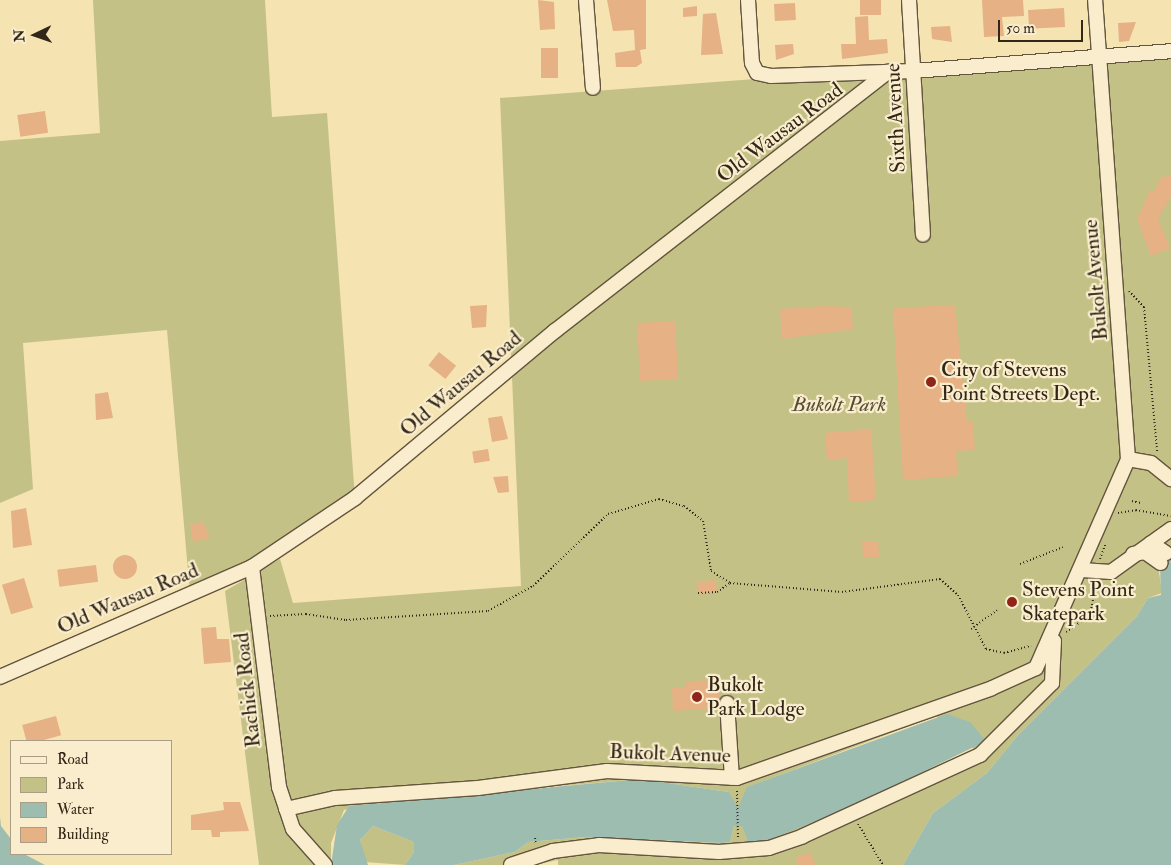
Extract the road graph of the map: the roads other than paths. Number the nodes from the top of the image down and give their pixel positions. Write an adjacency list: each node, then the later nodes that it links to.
1 (586, 0): 9 (street)
2 (748, 0): 8 (street)
3 (909, 0): 7 (street, Sixth Avenue)
4 (1095, 0): 6 (street, Bukolt Avenue)
5 (1171, 50): 6 (street)
6 (1098, 56): 7 (street); 11 (street, Bukolt Avenue)
7 (913, 71): 8 (street); 10 (street, Sixth Avenue)
8 (888, 72): 16 (street, Old Wausau Road)
9 (592, 88)
10 (923, 235)
11 (1128, 459): 12 (street); 17 (street, Bukolt Avenue)
12 (1171, 479)
13 (1171, 529): 14 (street)
14 (1151, 543): 15 (street); 15 (street)
15 (1133, 554): 17 (street)
16 (252, 567): 19 (street, Old Wausau Road); 22 (street, Rachick Road)
17 (1082, 570): 18 (street, Bukolt Avenue)
18 (1058, 633): 21 (street, Bukolt Avenue); 24 (street, Bukolt Avenue)
19 (0, 677)
20 (727, 703): 21 (street)
21 (734, 778): 22 (street, Bukolt Avenue)
22 (286, 809): 23 (street)
23 (323, 863)
24 (511, 865)

